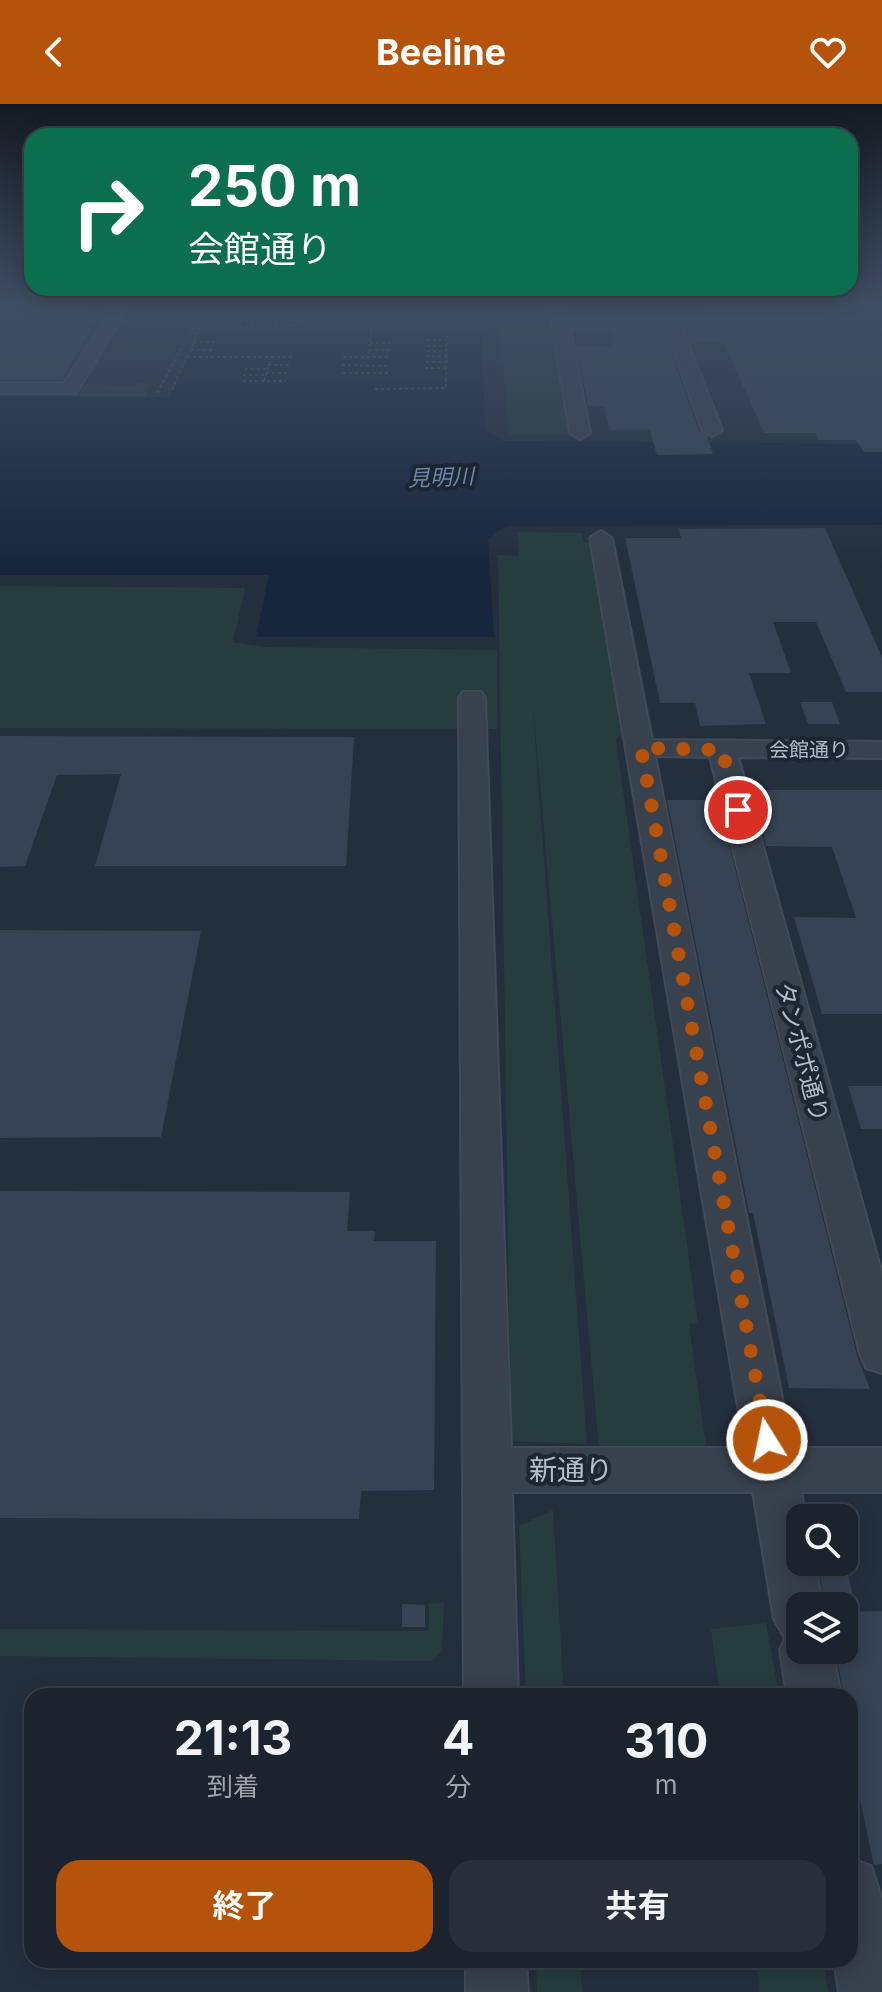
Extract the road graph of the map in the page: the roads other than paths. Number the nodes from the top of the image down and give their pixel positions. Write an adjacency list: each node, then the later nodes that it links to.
1 (573, 392): 4 (street)
2 (698, 392): 3 (street)
3 (712, 430)
4 (580, 433)
5 (601, 538): 7 (street)
6 (472, 698): 11 (street)
7 (641, 748): 8 (street, 会館通り); 13 (street)
8 (722, 750): 9 (street, 会館通り); 10 (street, タンポポ通り)
9 (882, 750)
10 (882, 1354)
11 (487, 1470): 13 (street, 新通り); 16 (street)
12 (882, 1470): 13 (street, 新通り)
13 (772, 1471): 14 (street)
14 (795, 1592)
15 (808, 1664): 17 (street)
16 (491, 1688)
17 (813, 1688)
18 (858, 1929): 21 (street)
19 (496, 1968): 20 (street)
20 (497, 1992)
21 (870, 1992)

